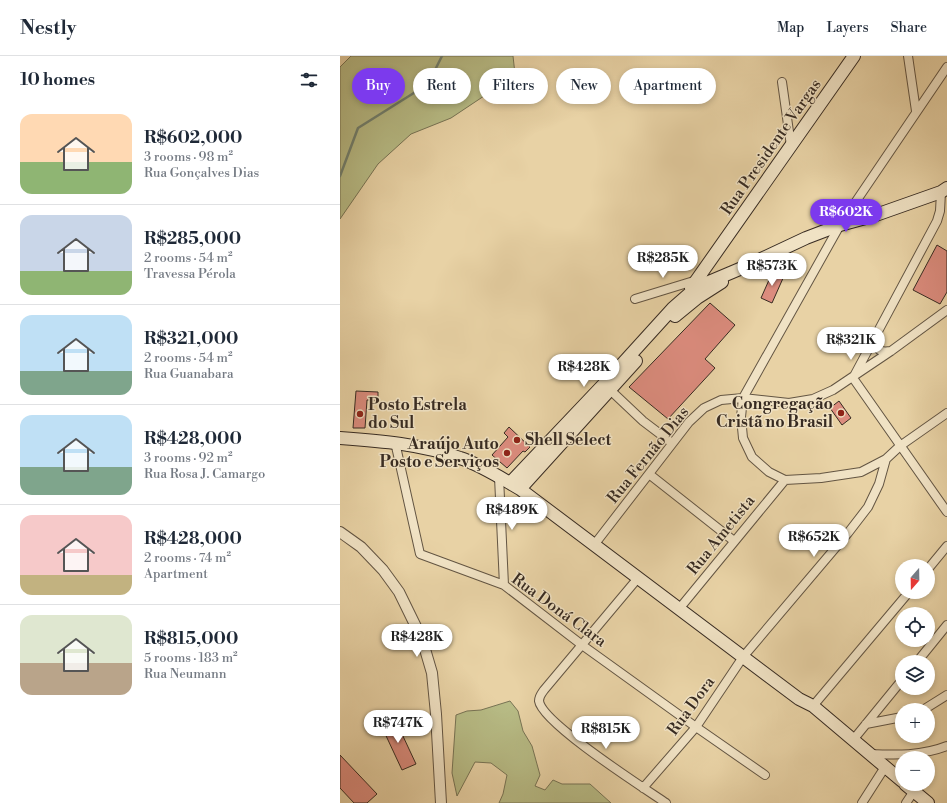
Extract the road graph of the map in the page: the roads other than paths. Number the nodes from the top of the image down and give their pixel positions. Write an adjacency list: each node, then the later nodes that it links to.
1 (854, 56): 6 (main road, Rua Presidente Vargas)
2 (908, 56): 5 (street)
3 (947, 67): 5 (street)
4 (782, 82): 6 (street)
5 (916, 111): 10 (street)
6 (791, 146): 11 (main road, Rua Presidente Vargas)
7 (944, 190): 9 (street); 10 (main road)
8 (947, 216): 9 (street)
9 (937, 221): 18 (street)
10 (840, 225): 12 (main road); 22 (street)
11 (713, 259): 13 (main road); 14 (main road, Rua Presidente Vargas)
12 (742, 268): 13 (main road); 15 (main road)
13 (728, 274): 14 (main road)
14 (702, 281): 15 (main road); 16 (street)
15 (693, 295): 21 (main road)
16 (635, 298)
17 (947, 310): 19 (street, Rua Fernão Dias)
18 (874, 338): 19 (street); 20 (street)
19 (892, 351): 20 (street, Rua Fernão Dias)
20 (852, 378): 22 (street, Rua Fernão Dias); 27 (street)
21 (607, 387): 26 (street); 31 (main road)
22 (743, 398): 26 (street, Rua Fernão Dias); 30 (street)
23 (947, 413): 27 (street)
24 (340, 438): 25 (main road)
25 (395, 442): 31 (main road); 39 (street, Rua Doná Clara)
26 (672, 443): 29 (street, Rua Fernão Dias)
27 (900, 446): 28 (street); 32 (street)
28 (886, 459): 30 (street); 45 (street, Rua Dora)
29 (649, 474): 34 (street); 35 (street, Rua Fernão Dias)
30 (785, 480): 34 (street, Rua Ametista)
31 (510, 483): 35 (main road); 39 (street)
32 (947, 512)
33 (340, 532): 62 (street)
34 (734, 542): 41 (street, Rua Ametista)
35 (594, 545): 38 (main road)
36 (947, 546): 37 (street)
37 (935, 561)
38 (638, 578): 41 (main road); 43 (street)
39 (504, 585): 43 (street, Rua Doná Clara)
40 (903, 599): 49 (street)
41 (679, 609): 45 (main road)
42 (947, 625): 44 (street)
43 (582, 645): 52 (street, Rua Doná Clara); 59 (street)
44 (923, 655)
45 (743, 657): 49 (main road); 52 (street, Rua Dora)
46 (895, 689): 51 (street)
47 (947, 695): 48 (street)
48 (934, 703)
49 (813, 706): 53 (main road)
50 (895, 718): 51 (street)
51 (866, 724): 53 (street)
52 (696, 727): 57 (street, Rua Doná Clara); 59 (street, Rua Dora)
53 (853, 740): 55 (main road)
54 (947, 746): 55 (street)
55 (870, 754): 56 (main road)
56 (885, 767): 58 (main road); 64 (street)
57 (765, 775)
58 (895, 775)
59 (643, 788): 63 (street)
60 (909, 791): 65 (street)
61 (914, 791): 66 (main road)
62 (441, 803)
63 (666, 803)
64 (862, 803)
65 (906, 803)
66 (928, 803)

